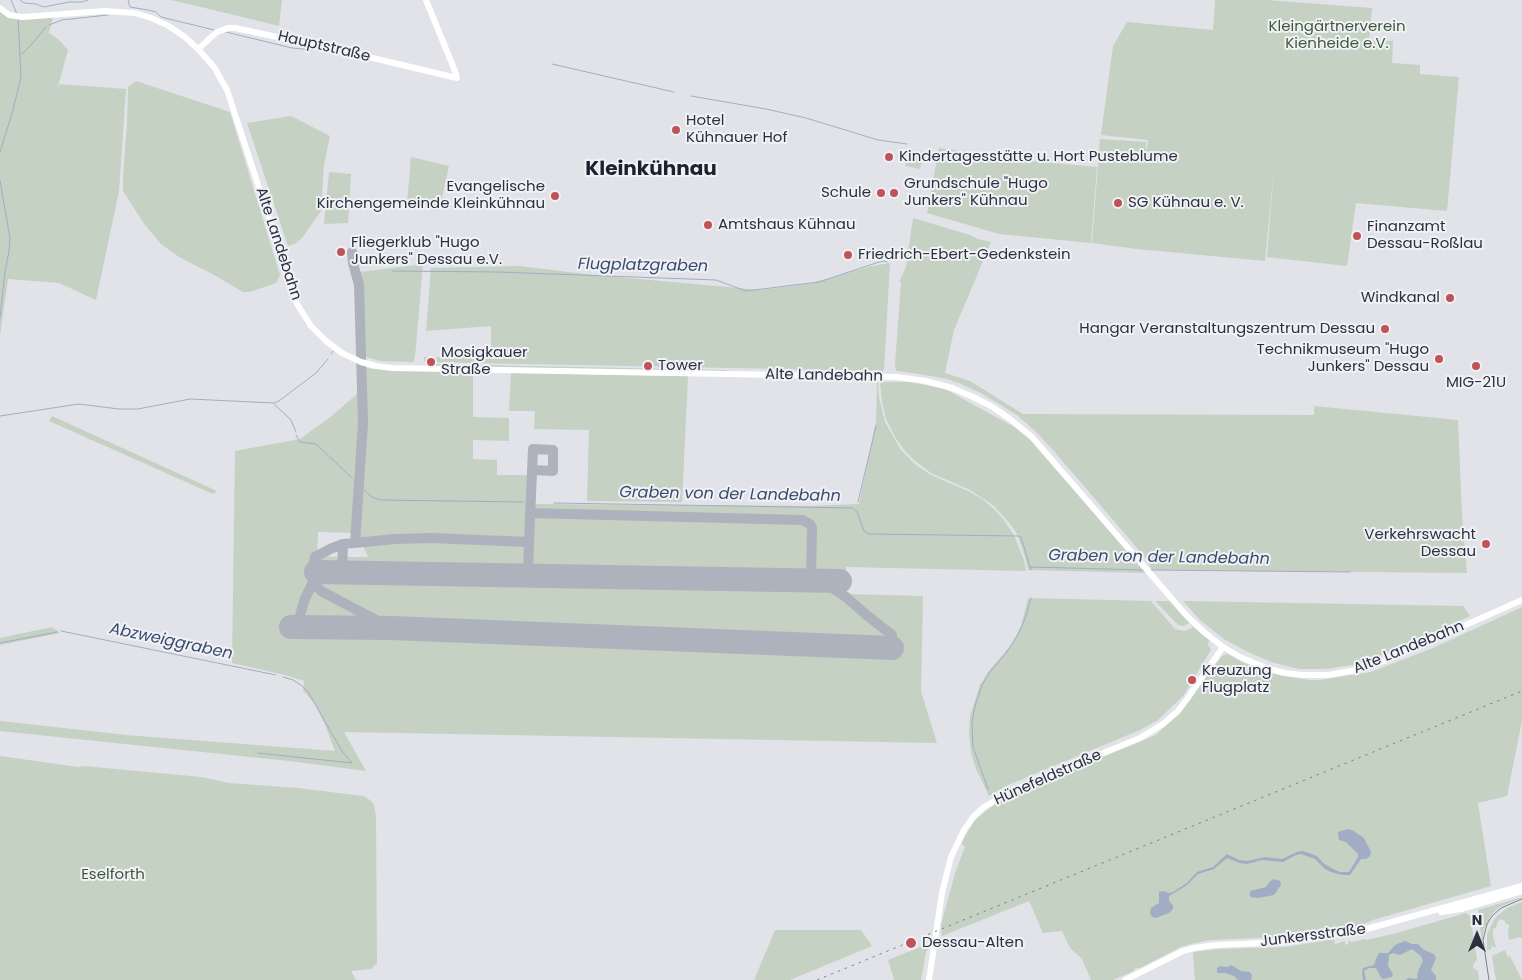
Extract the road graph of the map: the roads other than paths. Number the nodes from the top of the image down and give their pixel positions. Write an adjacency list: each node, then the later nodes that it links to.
1 (426, 0): 3 (main road, Hauptstraße)
2 (0, 8): 3 (main road, Alte Landebahn)
3 (198, 49): 5 (main road, Alte Landebahn)
4 (1522, 600): 5 (main road, Alte Landebahn)
5 (1223, 647): 9 (main road, Hünefeldstraße)
6 (1522, 886): 8 (main road, Junkersstraße)
7 (1522, 891): 8 (main road, Junkersstraße)
8 (1435, 911): 10 (main road, Junkersstraße)
9 (929, 980)
10 (1125, 980)

